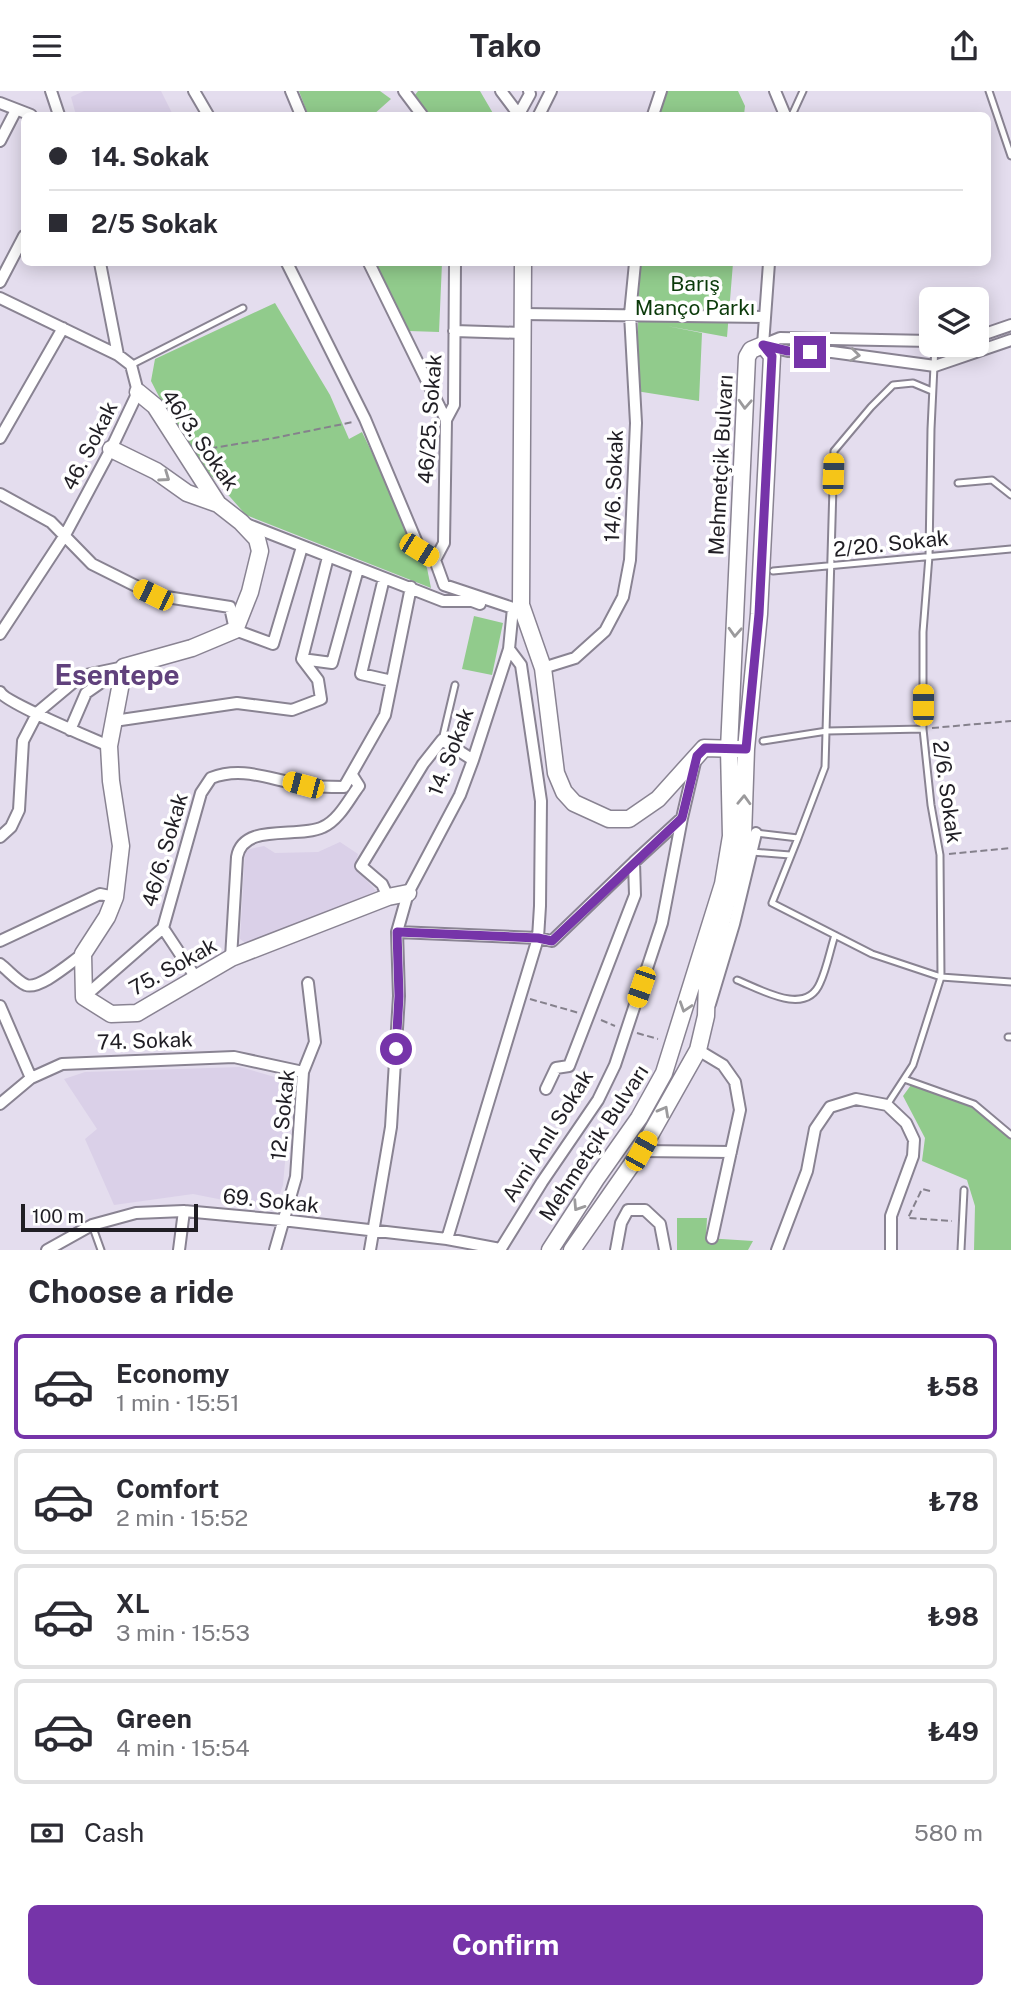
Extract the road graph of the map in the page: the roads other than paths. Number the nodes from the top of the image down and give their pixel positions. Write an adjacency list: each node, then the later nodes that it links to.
1 (51, 91): 15 (street)
2 (194, 91): 16 (street)
3 (291, 91): 17 (street)
4 (404, 91): 18 (street)
5 (501, 91): 19 (street)
6 (529, 91): 20 (street)
7 (551, 91): 21 (street)
8 (661, 91): 22 (street)
9 (775, 91): 23 (street)
10 (803, 91): 24 (lane)
11 (989, 91): 26 (lane)
12 (0, 103): 13 (street)
13 (16, 110): 14 (street); 25 (street)
14 (22, 112)
15 (58, 112)
16 (206, 112)
17 (300, 112)
18 (420, 112)
19 (517, 112)
20 (521, 112)
21 (540, 112)
22 (654, 112)
23 (784, 112)
24 (793, 112)
25 (0, 141)
26 (1011, 156)
27 (21, 242): 35 (street)
28 (101, 266): 49 (street)
29 (288, 266): 68 (street)
30 (370, 266): 55 (street)
31 (455, 266): 43 (street, 46/25. Sokak)
32 (523, 266): 38 (street, 14. Sokak)
33 (635, 266): 39 (street, 14/6. Sokak)
34 (769, 266): 40 (street)
35 (0, 282)
36 (0, 297): 42 (street)
37 (243, 308): 51 (lane)
38 (522, 314): 39 (street); 44 (street, 14. Sokak)
39 (630, 314): 40 (street); 80 (street, 14/6. Sokak)
40 (765, 317): 48 (street)
41 (1011, 325): 45 (street)
42 (63, 328): 49 (street); 56 (street)
43 (454, 331): 44 (street); 55 (street, 46/25. Sokak)
44 (522, 333): 74 (street, 14. Sokak)
45 (989, 333)
46 (1011, 340): 52 (street)
47 (919, 341): 48 (street)
48 (763, 345): 52 (street, one-way to 52); 92 (street, Mehmetçik Bulvarı); 92 (street, Mehmetçik Bulvarı, one-way to 92)
49 (118, 355): 51 (street)
50 (935, 357): 52 (lane, 2/6. Sokak)
51 (131, 365): 54 (street, 46. Sokak)
52 (935, 366): 53 (lane, 2/6. Sokak)
53 (932, 391): 66 (lane, 2/6. Sokak); 69 (lane)
54 (138, 392): 57 (street, 46. Sokak); 61 (street, 46/3. Sokak)
55 (446, 420): 68 (street, 46/25. Sokak)
56 (0, 438)
57 (111, 449): 61 (street, one-way to 61); 63 (street, 46. Sokak)
58 (958, 483): 60 (lane)
59 (0, 494): 63 (street)
60 (1011, 495)
61 (218, 504): 62 (street, 46/3. Sokak)
62 (241, 522): 64 (street); 75 (street, 46/3. Sokak)
63 (65, 535): 75 (street); 76 (street, 46. Sokak)
64 (302, 547): 67 (street); 75 (street)
65 (1011, 549): 66 (lane, 2/20. Sokak)
66 (929, 556): 69 (lane, 2/20. Sokak); 86 (lane, 2/6. Sokak)
67 (328, 557): 70 (street); 78 (street)
68 (435, 560): 74 (street)
69 (830, 566): 71 (lane, 2/20. Sokak); 88 (lane)
70 (358, 569): 72 (street); 78 (street)
71 (773, 571)
72 (384, 578): 73 (street); 81 (street)
73 (411, 587): 74 (street); 81 (street)
74 (516, 609): 77 (street, 14. Sokak); 80 (street)
75 (235, 630): 79 (street)
76 (0, 634)
77 (509, 649): 94 (street, 14. Sokak); 108 (street)
78 (302, 659): 85 (street)
79 (124, 667): 84 (street); 85 (street); 87 (street)
80 (543, 668): 93 (street)
81 (392, 681): 95 (street)
82 (455, 685): 89 (lane)
83 (0, 691): 84 (street)
84 (38, 712): 87 (street); 97 (street)
85 (114, 721): 91 (street)
86 (923, 729): 88 (lane); 113 (lane, 2/6. Sokak)
87 (70, 730): 91 (street)
88 (827, 731): 90 (lane); 98 (lane)
89 (442, 740): 94 (street); 104 (street)
90 (763, 741)
91 (109, 746): 103 (street)
92 (737, 749): 93 (street); 99 (street, Mehmetçik Bulvarı)
93 (697, 756): 96 (street, Avni Anıl Sokak)
94 (473, 760): 102 (street, 14. Sokak)
95 (352, 775): 105 (street, 46/6. Sokak); 111 (street)
96 (682, 818): 101 (street); 142 (street, Avni Anıl Sokak)
97 (0, 837)
98 (798, 838): 99 (lane); 100 (lane)
99 (745, 840): 100 (lane); 120 (street, Mehmetçik Bulvarı); 143 (street, Mehmetçik Bulvarı, one-way to 143)
100 (790, 855): 107 (lane)
101 (634, 862): 108 (street); 124 (street)
102 (408, 893): 104 (street, 75. Sokak); 106 (street, 14. Sokak)
103 (115, 897): 109 (street); 110 (street)
104 (388, 897): 111 (street, 75. Sokak)
105 (163, 928): 114 (street); 118 (street, 46/6. Sokak)
106 (397, 932): 108 (street); 134 (street, 14. Sokak)
107 (835, 935): 113 (lane); 115 (lane)
108 (538, 938): 136 (street)
109 (0, 941)
110 (83, 954): 112 (street); 118 (street)
111 (231, 958): 114 (street, 75. Sokak)
112 (0, 964)
113 (941, 977): 116 (lane); 123 (lane, 2/6. Sokak)
114 (196, 978): 118 (street, 75. Sokak)
115 (737, 980)
116 (1011, 982)
117 (308, 983): 121 (street, 12. Sokak)
118 (84, 997)
119 (0, 1006): 122 (street)
120 (698, 1050): 128 (street, Mehmetçik Bulvarı, one-way to 120); 129 (street)
121 (303, 1072): 122 (street, 74. Sokak); 132 (street, 12. Sokak)
122 (31, 1078): 125 (street, 74. Sokak)
123 (904, 1079): 126 (lane, 2/6. Sokak); 127 (lane)
124 (546, 1089)
125 (0, 1104)
126 (887, 1105): 147 (street); 148 (street)
127 (1011, 1135)
128 (641, 1151): 129 (street); 144 (street, Mehmetçik Bulvarı)
129 (730, 1152): 135 (street)
130 (964, 1190): 149 (lane)
131 (184, 1212): 132 (street, 69. Sokak); 133 (street, 69. Sokak); 139 (street)
132 (282, 1220): 134 (street, 69. Sokak); 140 (street, 12. Sokak)
133 (92, 1225): 137 (street, 69. Sokak); 138 (lane)
134 (373, 1232): 136 (street, 69. Sokak); 141 (street, 14. Sokak)
135 (712, 1238)
136 (447, 1239): 142 (street, 69. Sokak)
137 (47, 1250)
138 (101, 1250)
139 (179, 1250)
140 (275, 1250)
141 (370, 1250)
142 (500, 1250)
143 (550, 1250)
144 (572, 1250)
145 (616, 1250): 146 (street)
146 (665, 1250)
147 (777, 1250)
148 (891, 1250)
149 (961, 1250)

